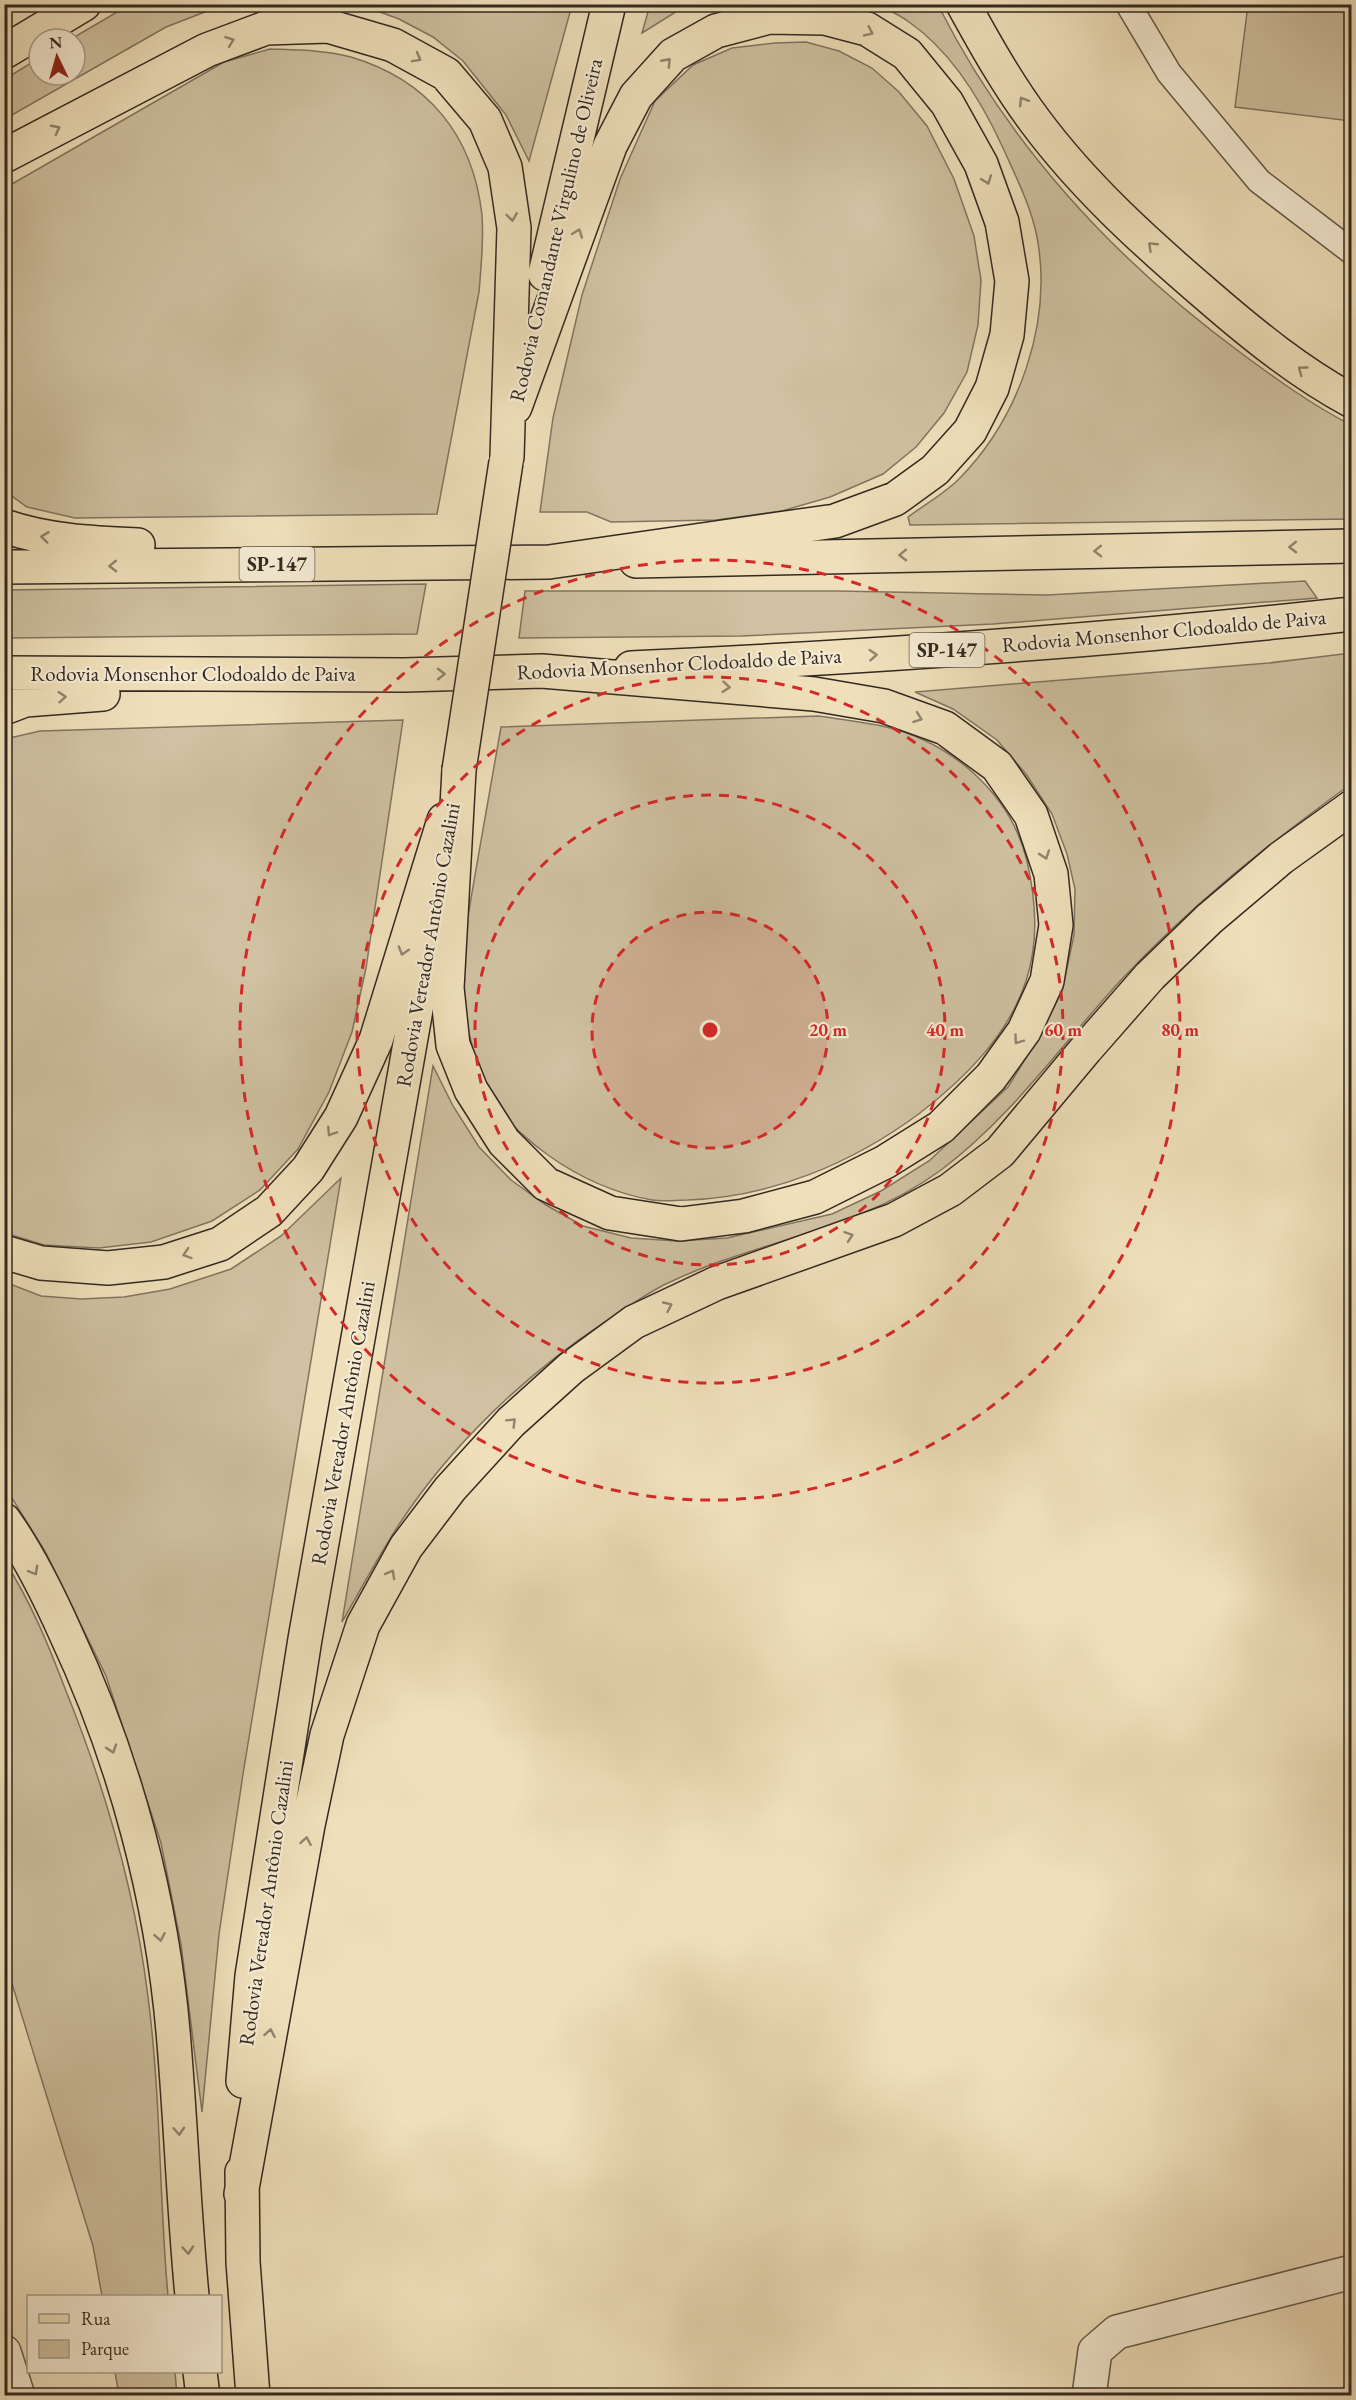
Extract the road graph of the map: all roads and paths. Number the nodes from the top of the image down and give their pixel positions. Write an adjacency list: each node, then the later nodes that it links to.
1 (84, 4): 5 (main road)
2 (609, 4): 9 (main road, Rodovia Comandante Virgulino de Oliveira)
3 (963, 4): 8 (main road, one-way to 3)
4 (1128, 4): 7 (lane)
5 (4, 52)
6 (4, 156): 10 (main road, one-way to 10)
7 (1352, 252)
8 (1352, 401)
9 (515, 406): 10 (main road, Rodovia Comandante Virgulino de Oliveira); 13 (main road, one-way to 13)
10 (506, 460): 21 (main road, Rodovia Vereador Antônio Cazalini, bridge)
11 (4, 526): 14 (main road, one-way to 11)
12 (1352, 546): 13 (main road, SP-147, one-way to 13)
13 (549, 562): 14 (main road, SP-147)
14 (418, 563): 15 (main road, SP-147, one-way to 15)
15 (4, 567)
16 (1352, 614): 17 (main road, Rodovia Monsenhor Clodoaldo de Paiva / SP-147, one-way to 16)
17 (542, 671): 19 (main road, Rodovia Monsenhor Clodoaldo de Paiva / SP-147, one-way to 17); 21 (main road, one-way to 21)
18 (4, 673): 19 (main road, Rodovia Monsenhor Clodoaldo de Paiva / SP-147)
19 (404, 675): 20 (main road, one-way to 19)
20 (4, 708)
21 (458, 773): 23 (main road, one-way to 23); 25 (main road, Rodovia Vereador Antônio Cazalini)
22 (1352, 807): 25 (main road, one-way to 22)
23 (4, 1252)
24 (4, 1520): 27 (main road, one-way to 27)
25 (241, 2194): 32 (main road, Rodovia Vereador Antônio Cazalini)
26 (1352, 2272): 33 (street)
27 (192, 2295)
28 (4, 2352): 30 (street)
29 (200, 2373): 31 (main road)
30 (18, 2396)
31 (203, 2396)
32 (253, 2396)
33 (1089, 2396)

